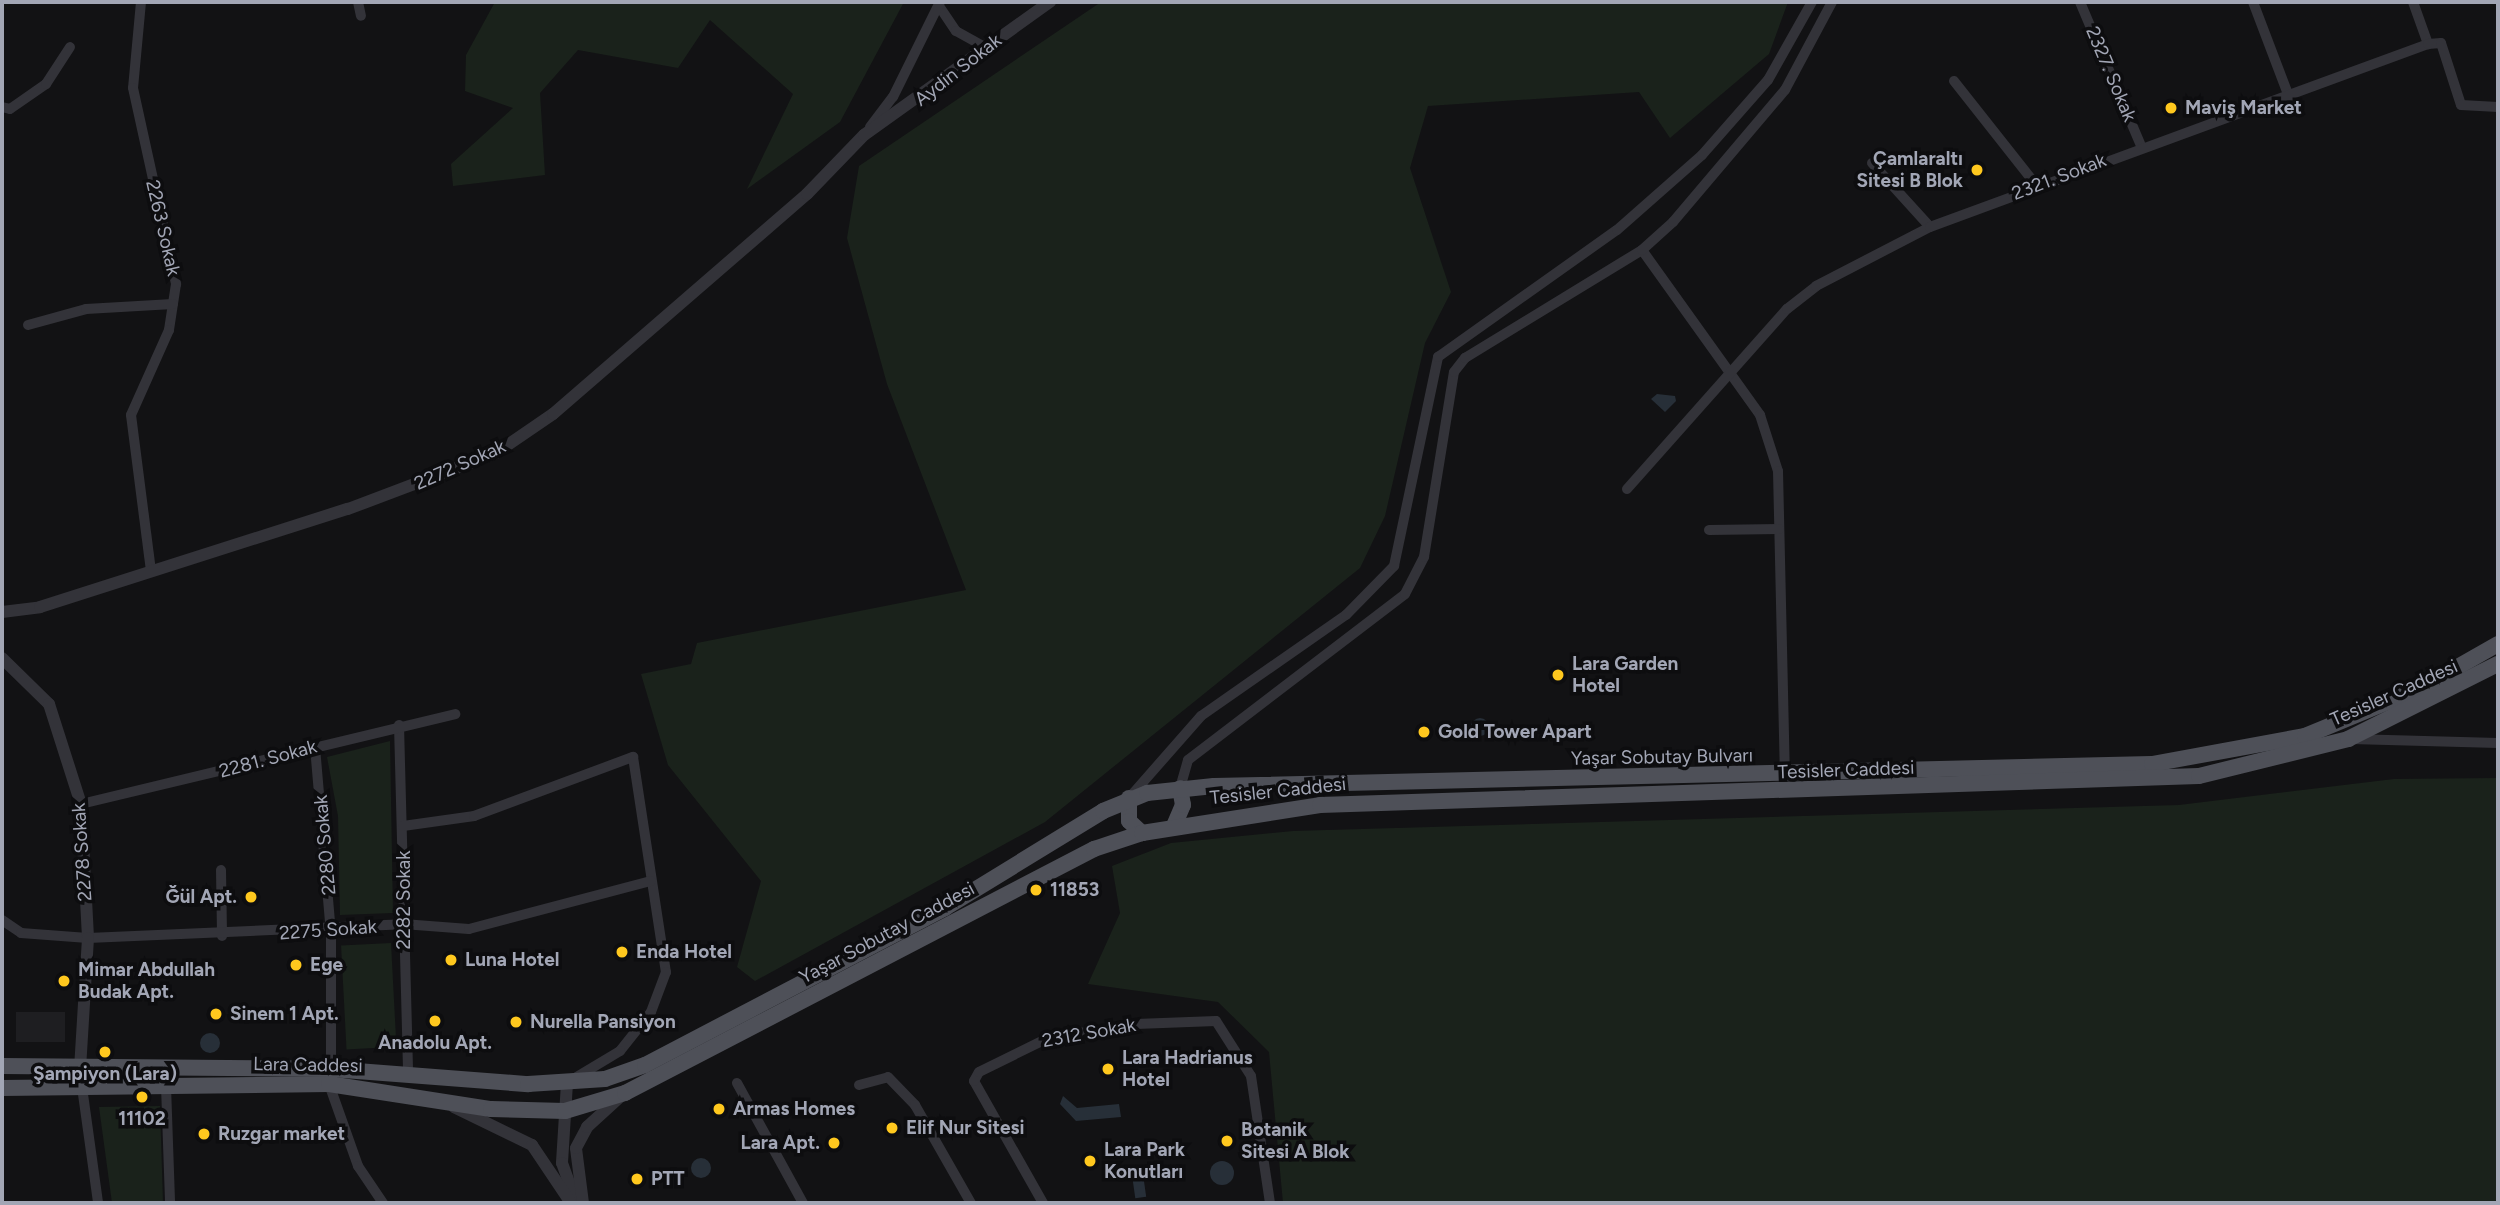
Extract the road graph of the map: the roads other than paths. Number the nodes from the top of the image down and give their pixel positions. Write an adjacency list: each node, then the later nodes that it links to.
1 (141, 2): 24 (street, 2263 Sokak)
2 (358, 2): 10 (street)
3 (1050, 2): 13 (street, Aydin Sokak)
4 (1811, 2): 42 (street)
5 (1832, 2): 23 (street)
6 (2080, 2): 19 (street, 2327. Sokak)
7 (2253, 2): 15 (street)
8 (2413, 2): 11 (street)
9 (939, 4): 13 (street); 18 (street)
10 (361, 16)
11 (2428, 44): 15 (street, 2321. Sokak); 17 (street)
12 (70, 47): 16 (street)
13 (985, 47): 18 (street, Aydin Sokak)
14 (1954, 81): 21 (street)
15 (2289, 97): 19 (street, 2321. Sokak)
16 (2, 107)
17 (2498, 107)
18 (864, 135): 30 (street, 2272 Sokak)
19 (2141, 146): 21 (street, 2321. Sokak)
20 (1872, 163): 22 (street)
21 (2037, 186): 22 (street, 2321. Sokak)
22 (1930, 227): 26 (street, 2321. Sokak)
23 (1642, 250): 26 (street); 41 (street)
24 (173, 304): 25 (street); 30 (street, 2263 Sokak)
25 (28, 325)
26 (1725, 373): 27 (street, 2321. Sokak); 28 (street)
27 (1628, 489)
28 (1779, 529): 29 (street); 40 (street)
29 (1709, 530)
30 (151, 572): 31 (street, 2272 Sokak)
31 (2, 612)
32 (2498, 644): 40 (main road, Yaşar Sobutay Bulvarı)
33 (2, 658): 43 (street, 2278 Sokak)
34 (2498, 664): 37 (main road, Tesisler Caddesi)
35 (455, 714): 36 (street, 2281. Sokak)
36 (399, 725): 39 (street, 2281. Sokak); 44 (street, 2282 Sokak)
37 (2348, 739): 38 (street); 45 (main road, Tesisler Caddesi)
38 (2498, 743)
39 (315, 747): 43 (street, 2281. Sokak); 51 (street, 2280 Sokak)
40 (1785, 776): 41 (main road, Yaşar Sobutay Bulvarı)
41 (1180, 788): 42 (main road, Yaşar Sobutay Bulvarı); 45 (main road)
42 (1129, 798): 46 (main road); 58 (main road, Yaşar Sobutay Bulvarı)
43 (81, 804): 53 (street, 2278 Sokak)
44 (403, 826): 48 (street); 50 (street, 2282 Sokak)
45 (1174, 826): 46 (main road, Yaşar Sobutay Caddesi)
46 (1142, 833): 64 (main road, Yaşar Sobutay Caddesi)
47 (220, 870): 52 (street)
48 (651, 881): 50 (street, 2275 Sokak); 58 (street)
49 (2, 920): 53 (street, 2275 Sokak)
50 (402, 924): 51 (street, 2275 Sokak); 56 (street, 2282 Sokak)
51 (331, 932): 52 (street, 2275 Sokak); 57 (street, 2280 Sokak)
52 (222, 936): 53 (street, 2275 Sokak)
53 (88, 938): 55 (street, 2278 Sokak)
54 (2, 1066): 55 (main road)
55 (80, 1069): 57 (main road)
56 (408, 1075): 57 (main road, Yaşar Sobutay Bulvarı); 58 (main road, Yaşar Sobutay Bulvarı)
57 (330, 1077): 60 (main road, Lara Caddesi); 65 (main road, Lara Caddesi); 69 (street, 2280 Sokak)
58 (567, 1083): 66 (street)
59 (737, 1083): 73 (street)
60 (166, 1086): 62 (main road, Lara Caddesi); 68 (street)
61 (859, 1086): 74 (street)
62 (82, 1087): 63 (main road, Lara Caddesi); 67 (street)
63 (2, 1088)
64 (625, 1093): 66 (main road, Yaşar Sobutay Caddesi); 72 (street)
65 (441, 1101): 66 (main road); 70 (street, Lara Caddesi)
66 (565, 1111): 71 (street)
67 (98, 1203)
68 (170, 1203)
69 (383, 1203)
70 (571, 1203)
71 (577, 1203)
72 (583, 1203)
73 (803, 1203)
74 (971, 1203)
75 (1043, 1203): 76 (street, 2312 Sokak)
76 (1270, 1203)

